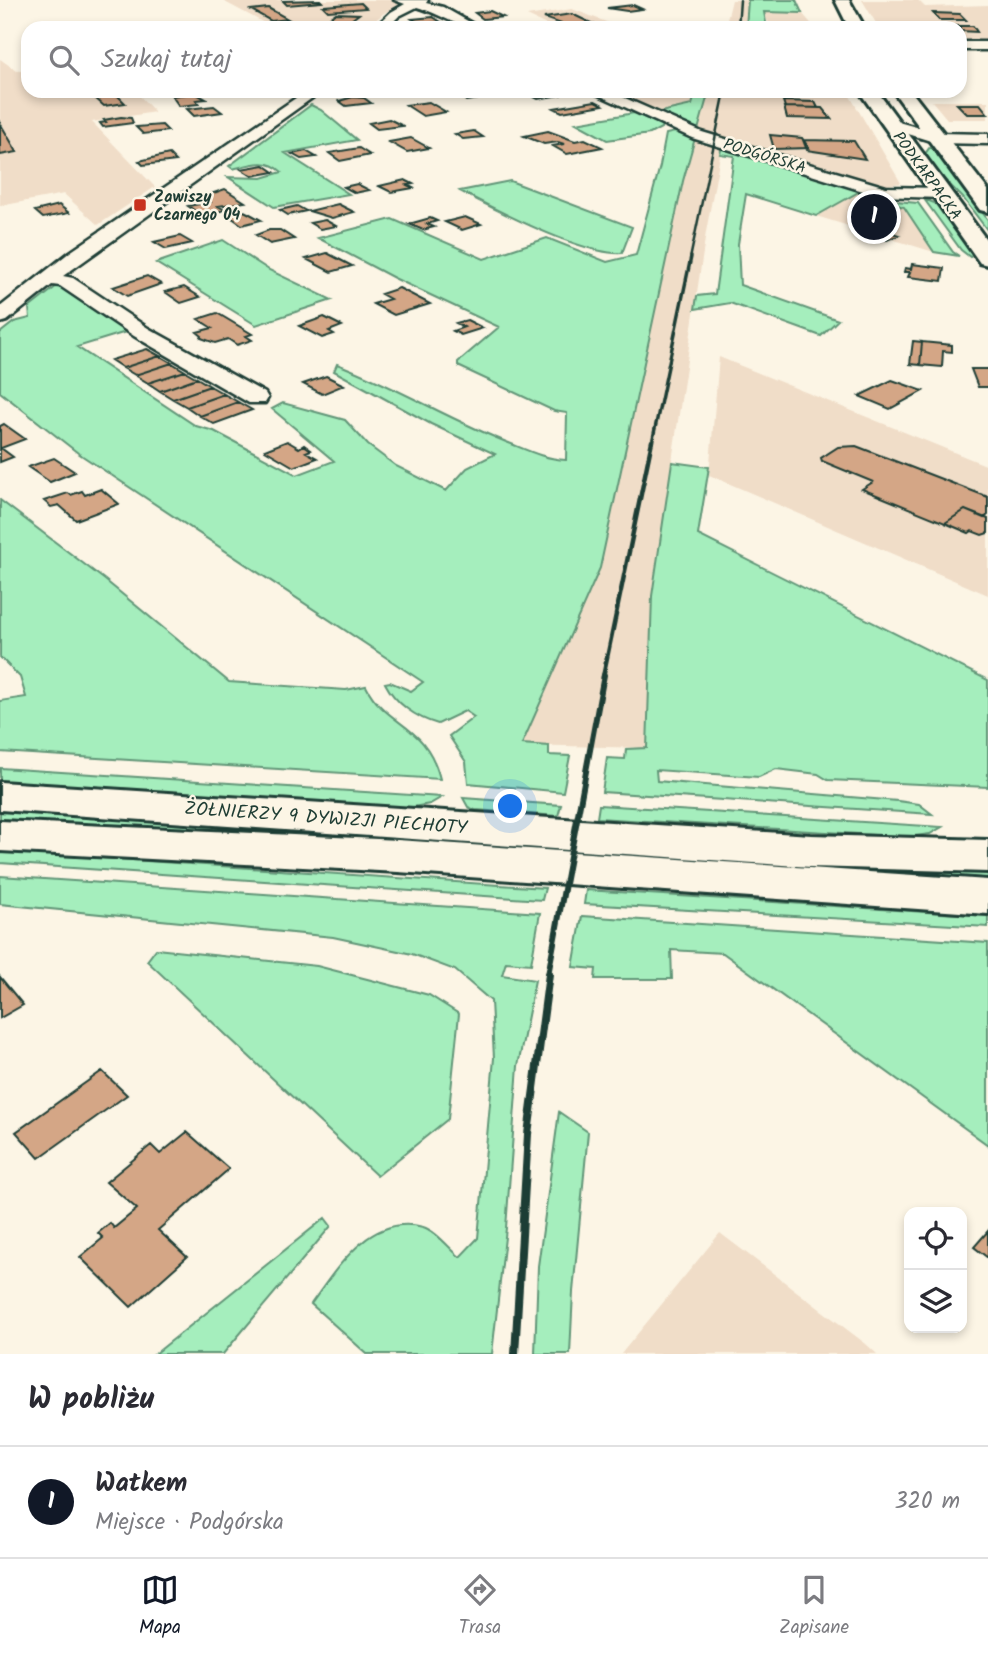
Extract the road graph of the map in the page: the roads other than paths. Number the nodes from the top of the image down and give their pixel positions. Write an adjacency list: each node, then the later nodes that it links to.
1 (400, 0): 3 (street)
2 (842, 0): 6 (main road)
3 (418, 2): 4 (street); 5 (street)
4 (388, 21)
5 (461, 21)
6 (854, 21)
7 (967, 46): 8 (street)
8 (988, 46)
9 (304, 98): 20 (street)
10 (613, 98): 17 (street, PODGÓRSKA)
11 (873, 98): 13 (main road, PODKARPACKA)
12 (907, 98): 14 (main road, PODKARPACKA)
13 (891, 124): 14 (street); 16 (main road, PODKARPACKA)
14 (937, 138): 15 (street); 16 (street); 18 (main road, PODKARPACKA)
15 (988, 139)
16 (911, 152): 17 (main road, PODKARPACKA)
17 (940, 192): 19 (main road, PODKARPACKA)
18 (988, 205)
19 (987, 256)
20 (48, 278): 21 (street); 22 (street)
21 (0, 317)
22 (257, 398)
23 (0, 796): 25 (main road, ŻOŁNIERZY 9 DYWIZJI PIECHOTY)
24 (0, 836): 26 (main road, ŻOŁNIERZY 9 DYWIZJI PIECHOTY)
25 (988, 856)
26 (988, 897)

